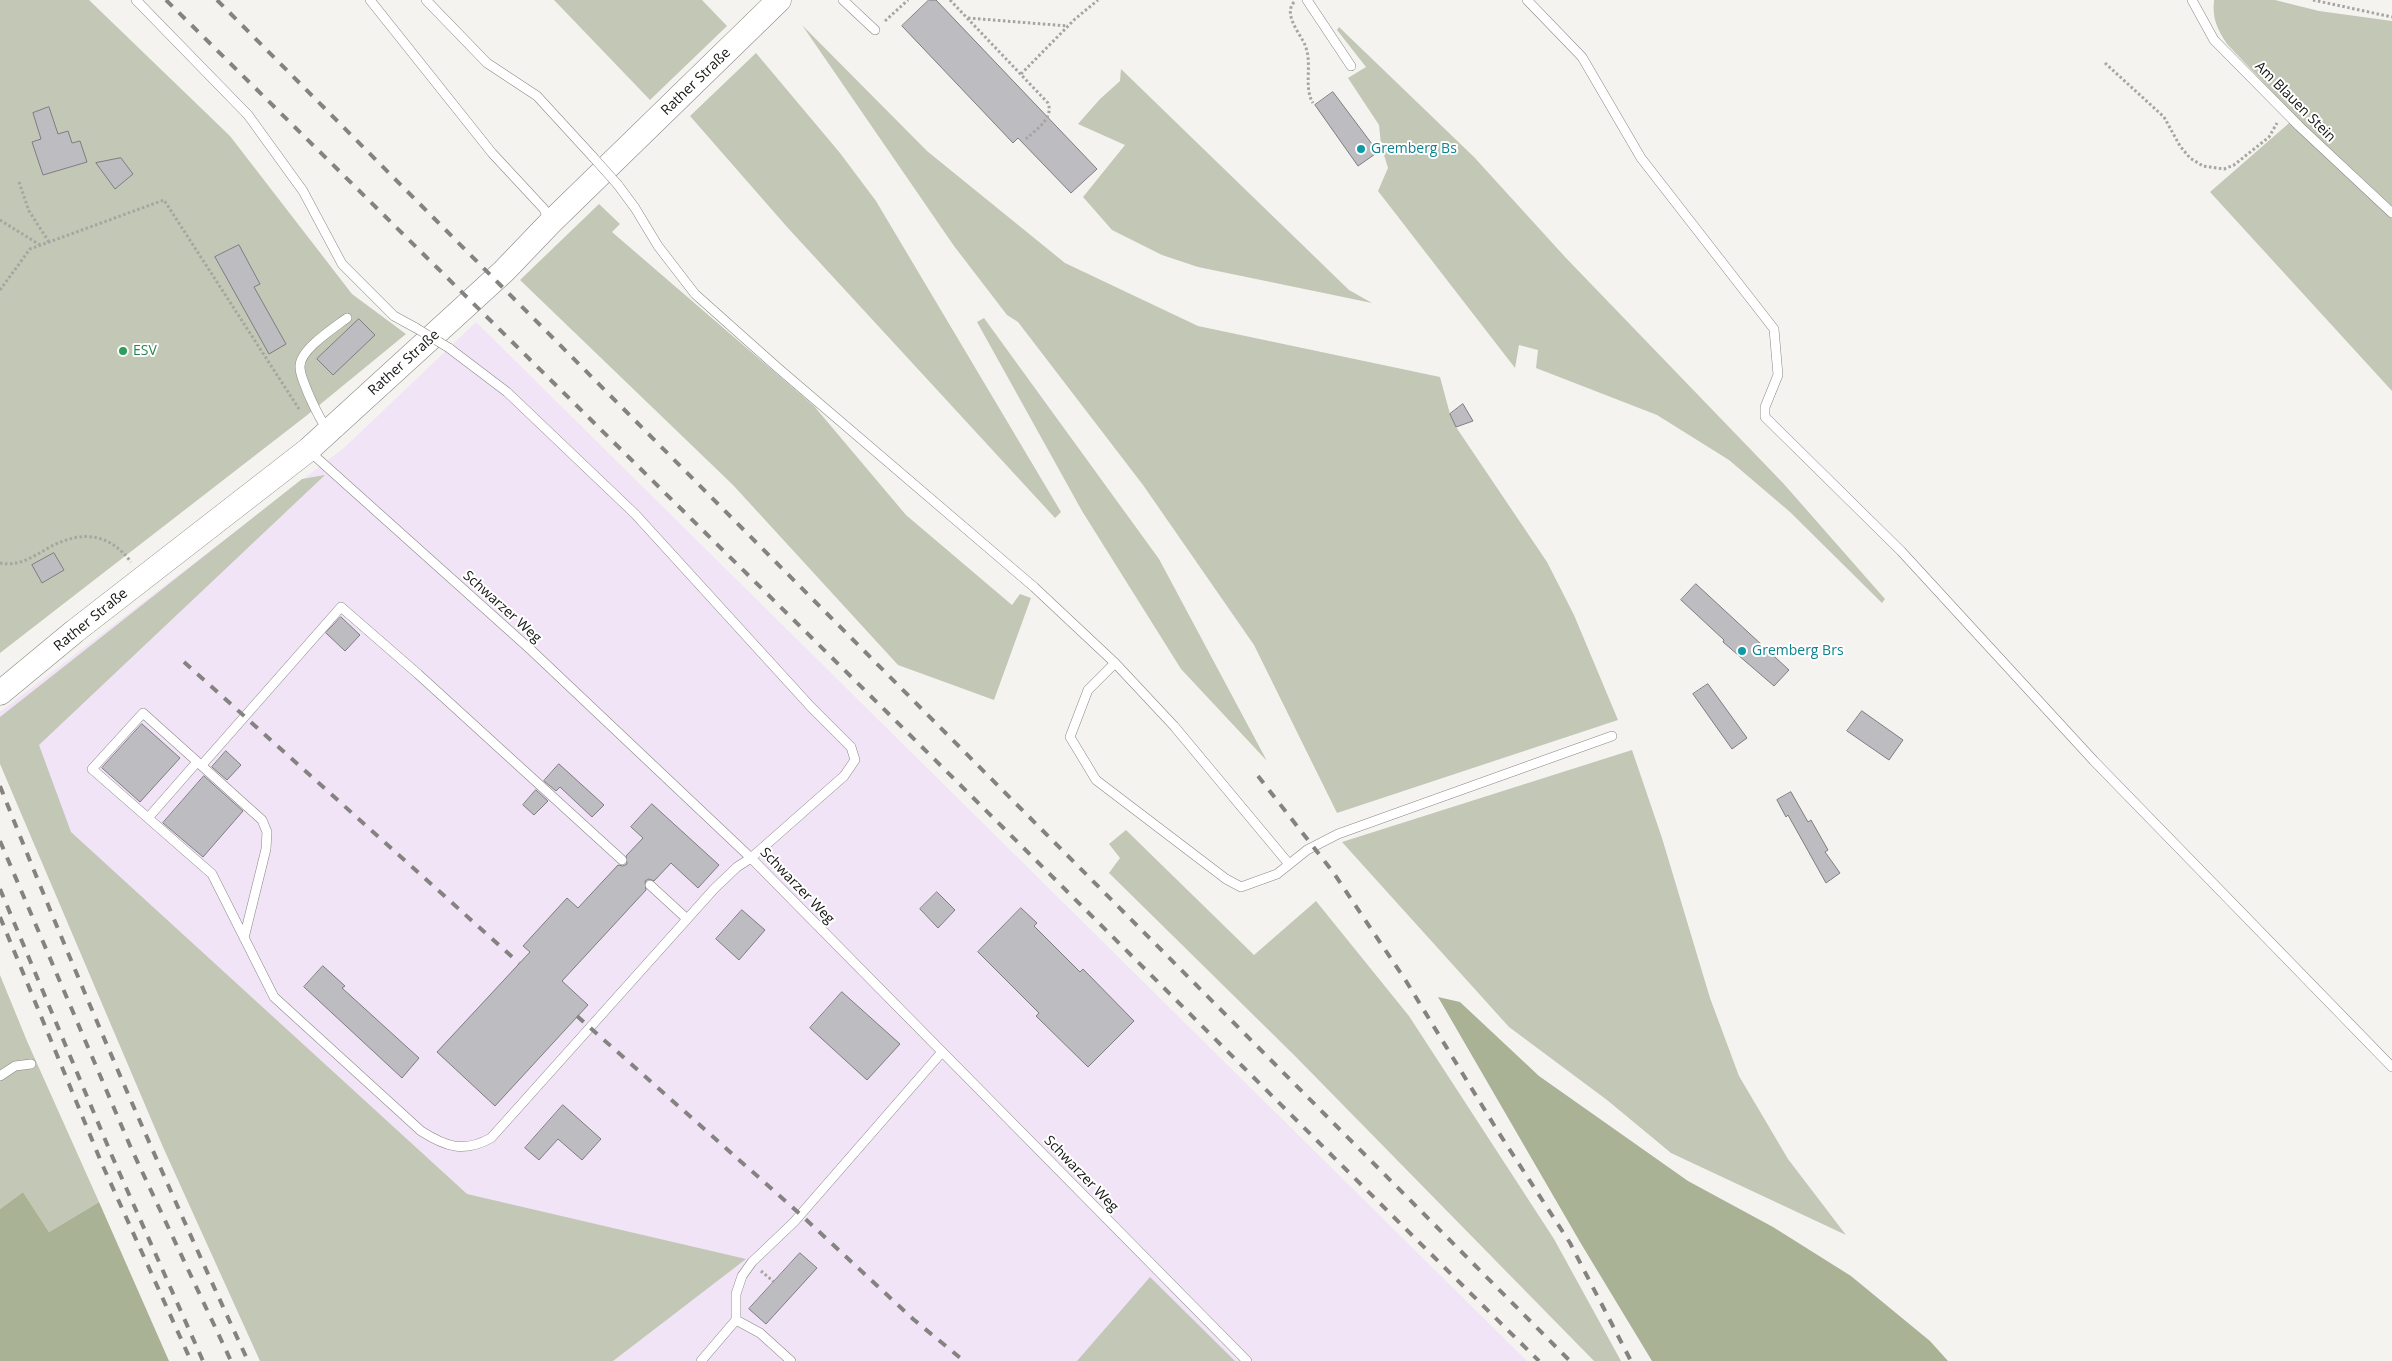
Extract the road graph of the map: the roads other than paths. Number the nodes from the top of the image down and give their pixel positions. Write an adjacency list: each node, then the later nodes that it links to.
1 (136, 0): 20 (lane, bridge)
2 (370, 0): 12 (lane)
3 (426, 0): 15 (lane, bridge)
4 (779, 0): 12 (street, Rather Straße)
5 (843, 0): 9 (lane)
6 (1307, 0): 10 (lane)
7 (1527, 0): 28 (lane)
8 (2192, 0): 11 (lane, Am Blauen Stein)
9 (875, 30)
10 (1351, 66)
11 (2392, 213)
12 (550, 223): 14 (street, Rather Straße)
13 (347, 318): 14 (lane, Schwarzer Weg)
14 (319, 440): 16 (street, Rather Straße); 20 (lane, Schwarzer Weg)
15 (1115, 663): 22 (lane); 22 (lane)
16 (0, 693)
17 (1612, 736): 22 (lane)
18 (199, 763): 19 (lane); 19 (lane); 21 (lane); 25 (lane)
19 (148, 818): 25 (lane)
20 (751, 858): 24 (lane); 26 (lane, Schwarzer Weg)
21 (622, 860)
22 (1289, 864)
23 (650, 885): 24 (lane)
24 (687, 919): 25 (lane)
25 (244, 938)
26 (942, 1052): 30 (lane); 33 (lane, Schwarzer Weg)
27 (31, 1064): 29 (lane)
28 (2392, 1067)
29 (0, 1076)
30 (736, 1320): 31 (lane); 32 (lane)
31 (700, 1361)
32 (791, 1361)
33 (1247, 1361)

